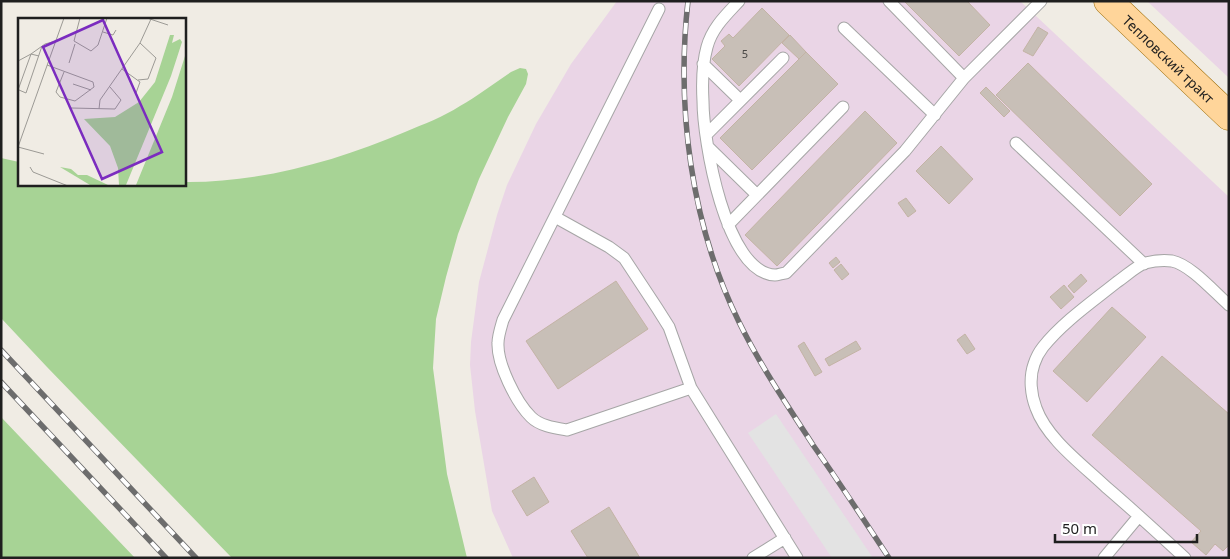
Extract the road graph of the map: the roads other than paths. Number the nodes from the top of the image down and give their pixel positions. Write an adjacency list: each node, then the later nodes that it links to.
1 (739, 1): 8 (lane)
2 (888, 1): 9 (lane)
3 (1041, 1): 9 (lane)
4 (1108, 1): 13 (main road, Тепловский тракт)
5 (659, 9): 18 (lane)
6 (844, 28): 12 (lane)
7 (783, 58): 10 (lane)
8 (703, 64): 10 (lane); 14 (lane)
9 (964, 78): 12 (lane)
10 (740, 100): 14 (lane)
11 (843, 107): 17 (lane)
12 (935, 115): 19 (lane)
13 (1229, 116)
14 (706, 135): 16 (lane)
15 (1016, 143): 20 (lane)
16 (708, 147): 17 (lane); 19 (lane)
17 (757, 195): 19 (lane)
18 (555, 217): 22 (lane); 22 (lane)
19 (728, 225)
20 (1144, 264): 21 (lane); 23 (lane)
21 (1229, 305)
22 (690, 388): 24 (lane)
23 (1139, 516): 27 (lane); 28 (lane)
24 (785, 538): 25 (lane); 26 (lane)
25 (754, 558)
26 (797, 558)
27 (1104, 558)
28 (1185, 558)

